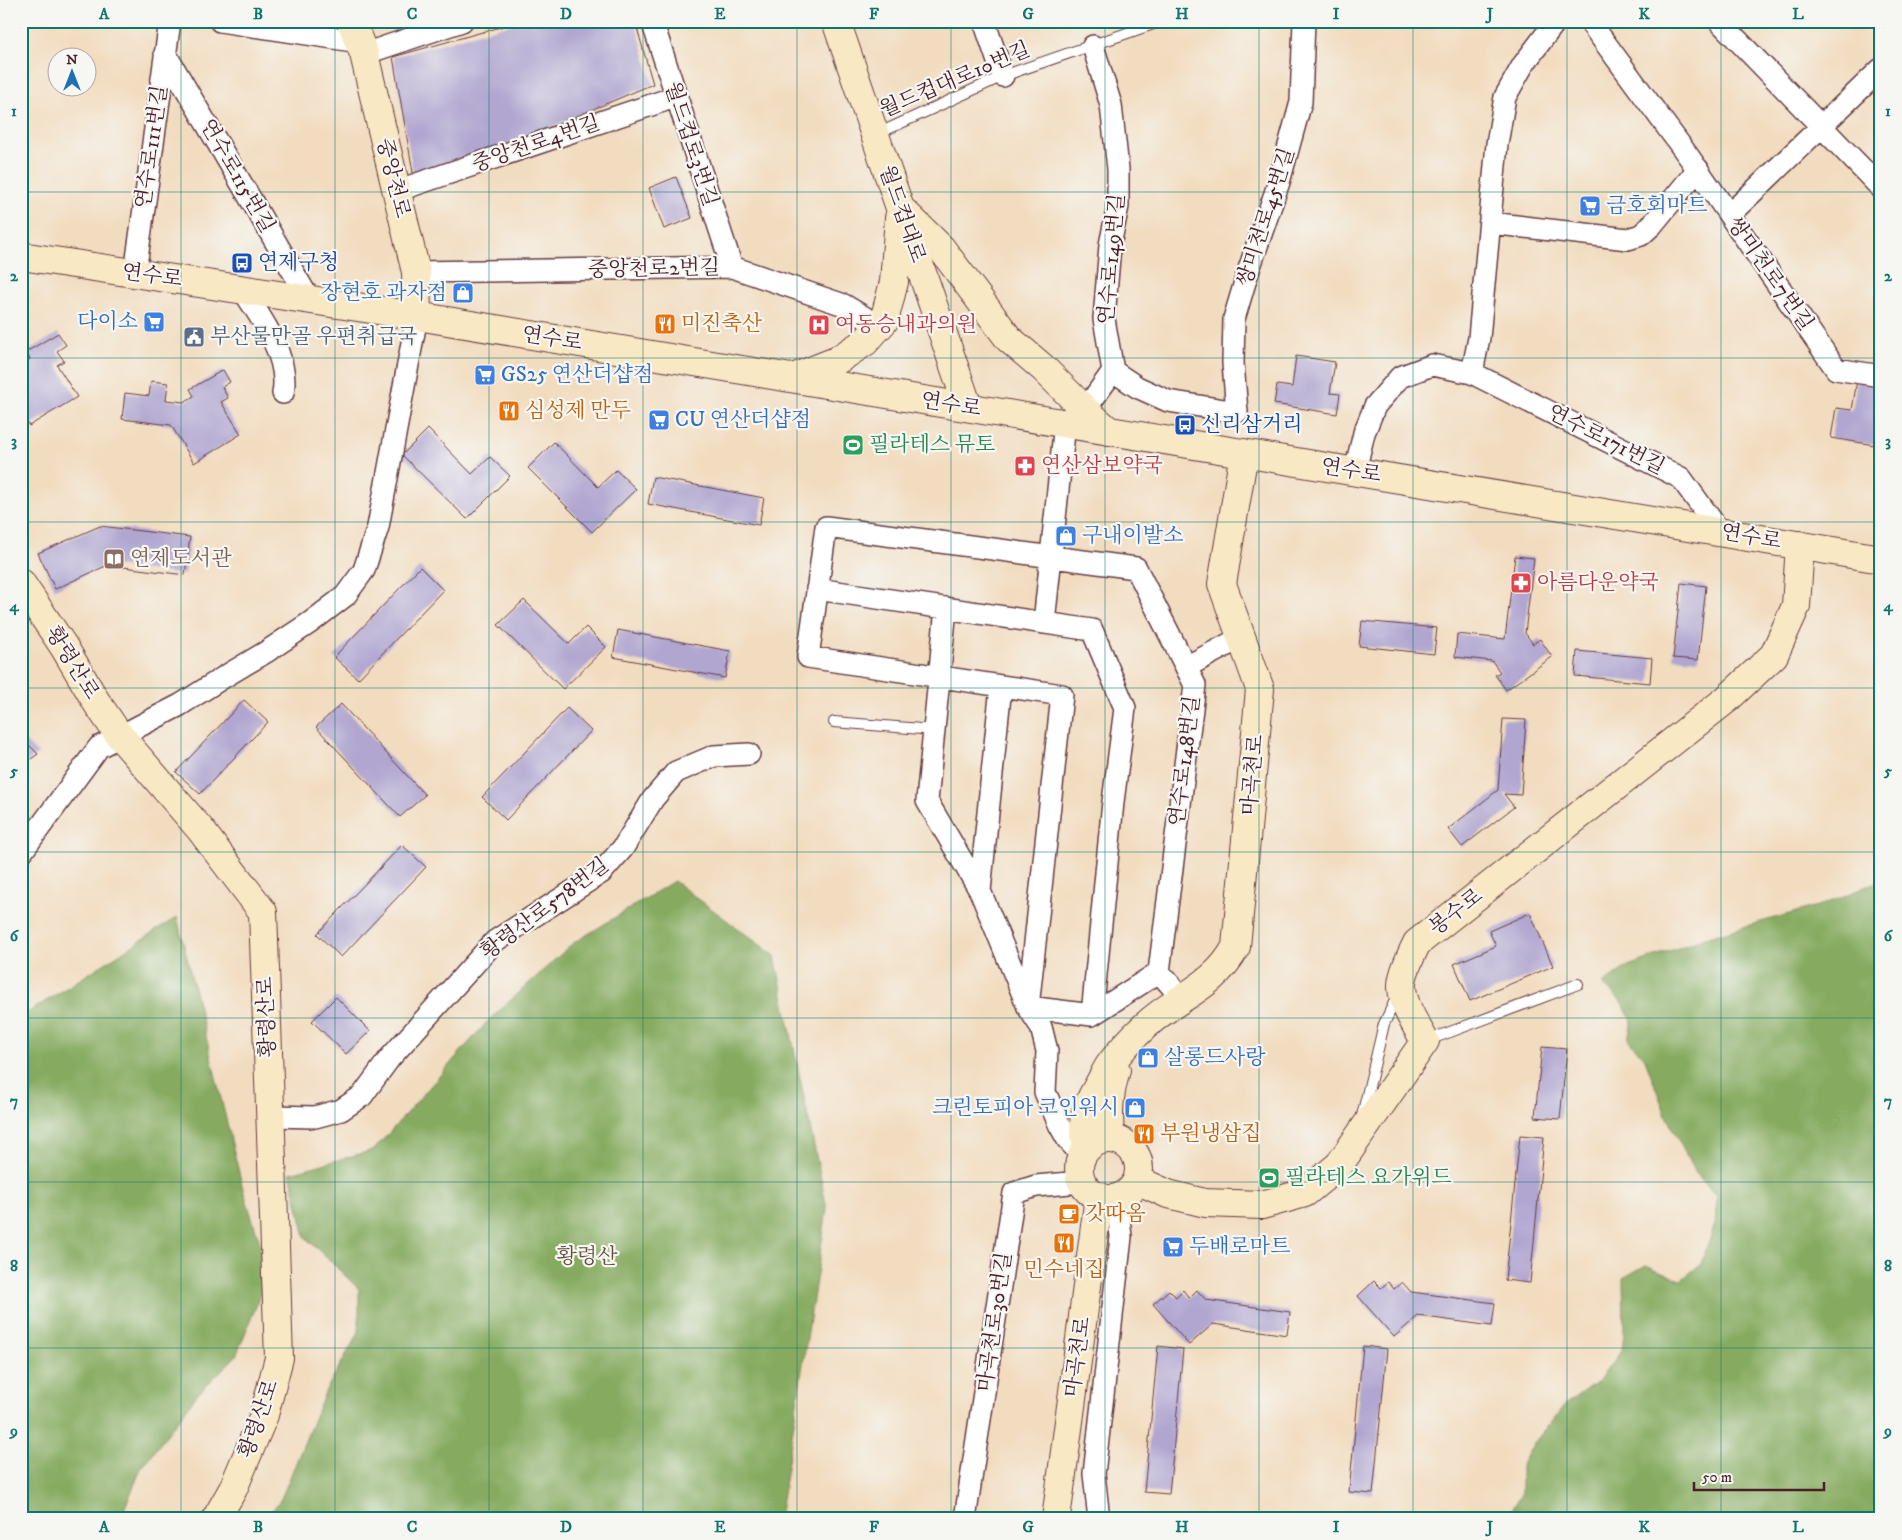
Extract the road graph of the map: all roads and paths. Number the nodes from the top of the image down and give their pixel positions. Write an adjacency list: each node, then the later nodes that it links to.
1 (170, 21): 14 (street, 연수로111번길)
2 (220, 21): 12 (street)
3 (462, 21): 12 (street)
4 (652, 21): 17 (street, 월드컵로3번길)
5 (836, 21): 19 (street, 월드컵대로)
6 (984, 21): 16 (street)
7 (1162, 21): 13 (lane, 월드컵대로10번길)
8 (1304, 21): 34 (street, 쌍미천로45번길)
9 (1556, 21): 25 (street)
10 (1589, 21): 20 (street, 쌍미천로7번길)
11 (1719, 21): 18 (street)
12 (358, 39): 22 (street, 중앙천로)
13 (1093, 46): 16 (lane, 월드컵대로10번길); 34 (street, 연수로149번길)
14 (165, 54): 29 (street, 연수로111번길); 31 (street, 연수로115번길)
15 (1881, 68): 18 (street)
16 (1003, 76): 19 (lane, 월드컵대로10번길)
17 (675, 97): 22 (street, 중앙천로4번길); 27 (street, 월드컵로3번길)
18 (1821, 127): 21 (street); 24 (street)
19 (875, 135): 23 (street, 월드컵대로)
20 (1698, 169): 24 (street, 쌍미천로7번길); 25 (street)
21 (1881, 188)
22 (396, 191): 28 (street, 중앙천로)
23 (900, 209): 33 (street); 39 (street, 월드컵대로); 40 (street)
24 (1729, 215): 36 (street, 쌍미천로7번길)
25 (1490, 223): 35 (street)
26 (21, 256): 29 (street, 연수로)
27 (732, 267): 28 (street, 중앙천로2번길); 33 (street, 중앙천로2번길)
28 (416, 272): 32 (street, 중앙천로)
29 (135, 274): 30 (street, 연수로)
30 (242, 289): 31 (street, 연수로); 38 (street)
31 (309, 299): 32 (street, 연수로)
32 (417, 316): 37 (street, 연수로); 57 (street)
33 (879, 326): 37 (street)
34 (1113, 371): 40 (street)
35 (1472, 373): 42 (street, 연수로171번길); 43 (street, 연수로171번길)
36 (1881, 376)
37 (793, 378): 39 (street, 연수로)
38 (283, 393)
39 (968, 407): 40 (street, 연수로)
40 (1075, 417): 41 (street, 연수로); 45 (street)
41 (1244, 453): 42 (street, 연수로); 51 (street, 마곡천로)
42 (1354, 471): 43 (street, 연수로)
43 (1720, 532): 44 (street, 연수로)
44 (1800, 545): 46 (street, 연수로); 63 (street, 봉수로)
45 (1051, 557): 48 (street, 연수로148번길); 50 (street); 52 (street, 연수로148번길)
46 (1881, 558)
47 (21, 583): 57 (street, 황령산로)
48 (817, 589): 49 (street); 53 (street, 연수로148번길)
49 (946, 608): 50 (street); 53 (street)
50 (1044, 623): 66 (street)
51 (1242, 637): 52 (street); 64 (street, 마곡천로)
52 (1186, 667): 61 (street, 연수로148번길)
53 (940, 676): 54 (street, 연수로148번길); 56 (street)
54 (1001, 686): 60 (street); 65 (street, 연수로148번길)
55 (834, 722): 56 (lane)
56 (934, 730): 60 (street)
57 (119, 735): 59 (street); 68 (street, 황령산로)
58 (749, 754): 68 (street, 황령산로578번길)
59 (21, 853)
60 (980, 891): 65 (street)
61 (1159, 972): 64 (street); 66 (street)
62 (1578, 984): 67 (lane)
63 (1402, 986): 67 (street, 봉수로); 69 (lane)
64 (1182, 998): 70 (street, 마곡천로)
65 (1028, 1007): 66 (street); 70 (street)
66 (1092, 1015)
67 (1425, 1041): 69 (street)
68 (271, 1116): 73 (street, 황령산로)
69 (1356, 1141): 71 (street)
70 (1094, 1147): 71 (street); 72 (street, 마곡천로)
71 (1137, 1180): 72 (street)
72 (1099, 1192): 74 (street, 마곡천로30번길); 75 (street, 마곡천로); 76 (street)
73 (216, 1519)
74 (965, 1519)
75 (1056, 1519)
76 (1099, 1519)

